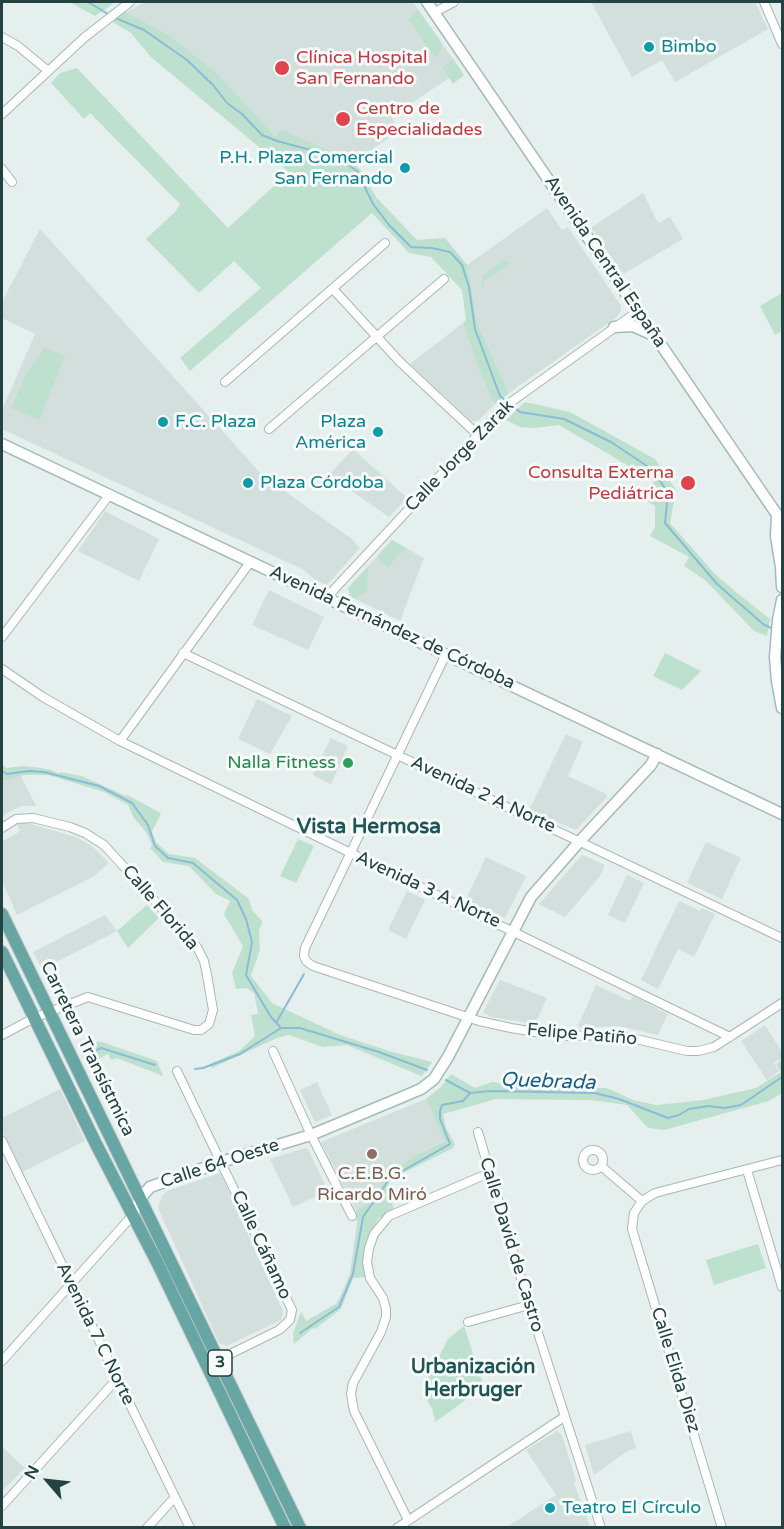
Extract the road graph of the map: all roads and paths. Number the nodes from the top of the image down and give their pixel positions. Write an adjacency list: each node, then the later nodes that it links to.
1 (130, 2): 8 (street)
2 (427, 2): 5 (main road, Avenida Central España)
3 (454, 2): 5 (street)
4 (764, 2): 7 (street)
5 (435, 12): 15 (main road, Avenida Central España)
6 (2, 36): 8 (street)
7 (783, 44)
8 (47, 70): 9 (street)
9 (2, 114)
10 (2, 169): 11 (street)
11 (12, 182)
12 (386, 243): 14 (street)
13 (444, 279): 18 (street)
14 (333, 289): 18 (street); 19 (street)
15 (638, 311): 16 (street, Calle Jorge Zarak); 17 (main road, Avenida Central España)
16 (614, 327): 17 (main road); 21 (street, Calle Jorge Zarak)
17 (654, 335): 24 (main road, Avenida Central España)
18 (376, 337): 20 (street); 21 (street)
19 (225, 382)
20 (269, 429)
21 (478, 435): 27 (street, Calle Jorge Zarak)
22 (3, 448): 23 (main road, Avenida Fernández de Córdoba)
23 (110, 494): 25 (main road, Avenida Fernández de Córdoba); 30 (street)
24 (780, 518): 26 (main road)
25 (251, 561): 27 (main road, Avenida Fernández de Córdoba); 31 (street)
26 (783, 587)
27 (327, 597): 32 (main road, Avenida Fernández de Córdoba)
28 (783, 600): 29 (main road)
29 (780, 615): 34 (main road)
30 (2, 637)
31 (183, 653): 35 (street); 37 (street, Avenida 2 A Norte)
32 (446, 654): 36 (main road, Avenida Fernández de Córdoba); 37 (street)
33 (2, 669): 35 (street, Avenida 3 A Norte)
34 (783, 708)
35 (120, 741): 41 (street, Avenida 3 A Norte)
36 (657, 754): 38 (main road, Avenida Fernández de Córdoba); 40 (main road)
37 (398, 755): 40 (street, Avenida 2 A Norte); 41 (street)
38 (783, 813)
39 (2, 828): 47 (street, Calle Florida)
40 (580, 841): 43 (main road); 44 (street, Avenida 2 A Norte)
41 (349, 853): 43 (street, Avenida 3 A Norte); 49 (street, Felipe Patiño)
42 (2, 914): 47 (main road, Carretera Transístmica / 3)
43 (512, 930): 49 (main road); 51 (street, Avenida 3 A Norte)
44 (783, 938)
45 (2, 952): 48 (main road, Carretera Transístmica / 3)
46 (783, 1003): 51 (street, Felipe Patiño)
47 (49, 1011): 48 (street); 62 (main road, Carretera Transístmica / 3)
48 (34, 1017): 50 (street); 64 (main road, Carretera Transístmica / 3)
49 (469, 1018): 51 (street, Felipe Patiño); 55 (main road, Calle 64 Oeste)
50 (2, 1035)
51 (730, 1037)
52 (273, 1051): 55 (street)
53 (177, 1071): 58 (street)
54 (478, 1132): 61 (street, Calle David de Castro)
55 (311, 1135): 58 (main road, Calle 64 Oeste); 65 (street)
56 (2, 1141): 66 (street, Avenida 7 C Norte)
57 (783, 1160): 60 (street)
58 (221, 1162): 62 (main road, Calle 64 Oeste); 70 (street, Calle Cáñamo)
59 (600, 1166): 63 (street)
60 (747, 1170): 63 (street); 67 (street)
61 (489, 1173): 68 (street, Calle David de Castro); 76 (street)
62 (140, 1199): 64 (main road, Calle 64 Oeste); 70 (main road, 3)
63 (642, 1201): 83 (street, Calle Elida Diez)
64 (132, 1216): 66 (street, Calle 64 Oeste); 79 (main road, 3)
65 (352, 1216)
66 (71, 1284): 71 (street, Calle 64 Oeste); 72 (street, Avenida 7 C Norte)
67 (783, 1287)
68 (528, 1305): 69 (street); 73 (street, Calle David de Castro)
69 (468, 1322)
70 (218, 1360): 80 (main road, 3)
71 (2, 1361)
72 (117, 1379): 74 (street, Avenida 7 C Norte); 75 (street)
73 (564, 1417): 76 (street); 82 (street, Calle David de Castro)
74 (175, 1497): 77 (street); 78 (street, Avenida 7 C Norte)
75 (2, 1506)
76 (408, 1520): 81 (street)
77 (147, 1527)
78 (190, 1527)
79 (285, 1527)
80 (300, 1527)
81 (397, 1527)
82 (601, 1527)
83 (722, 1527)

